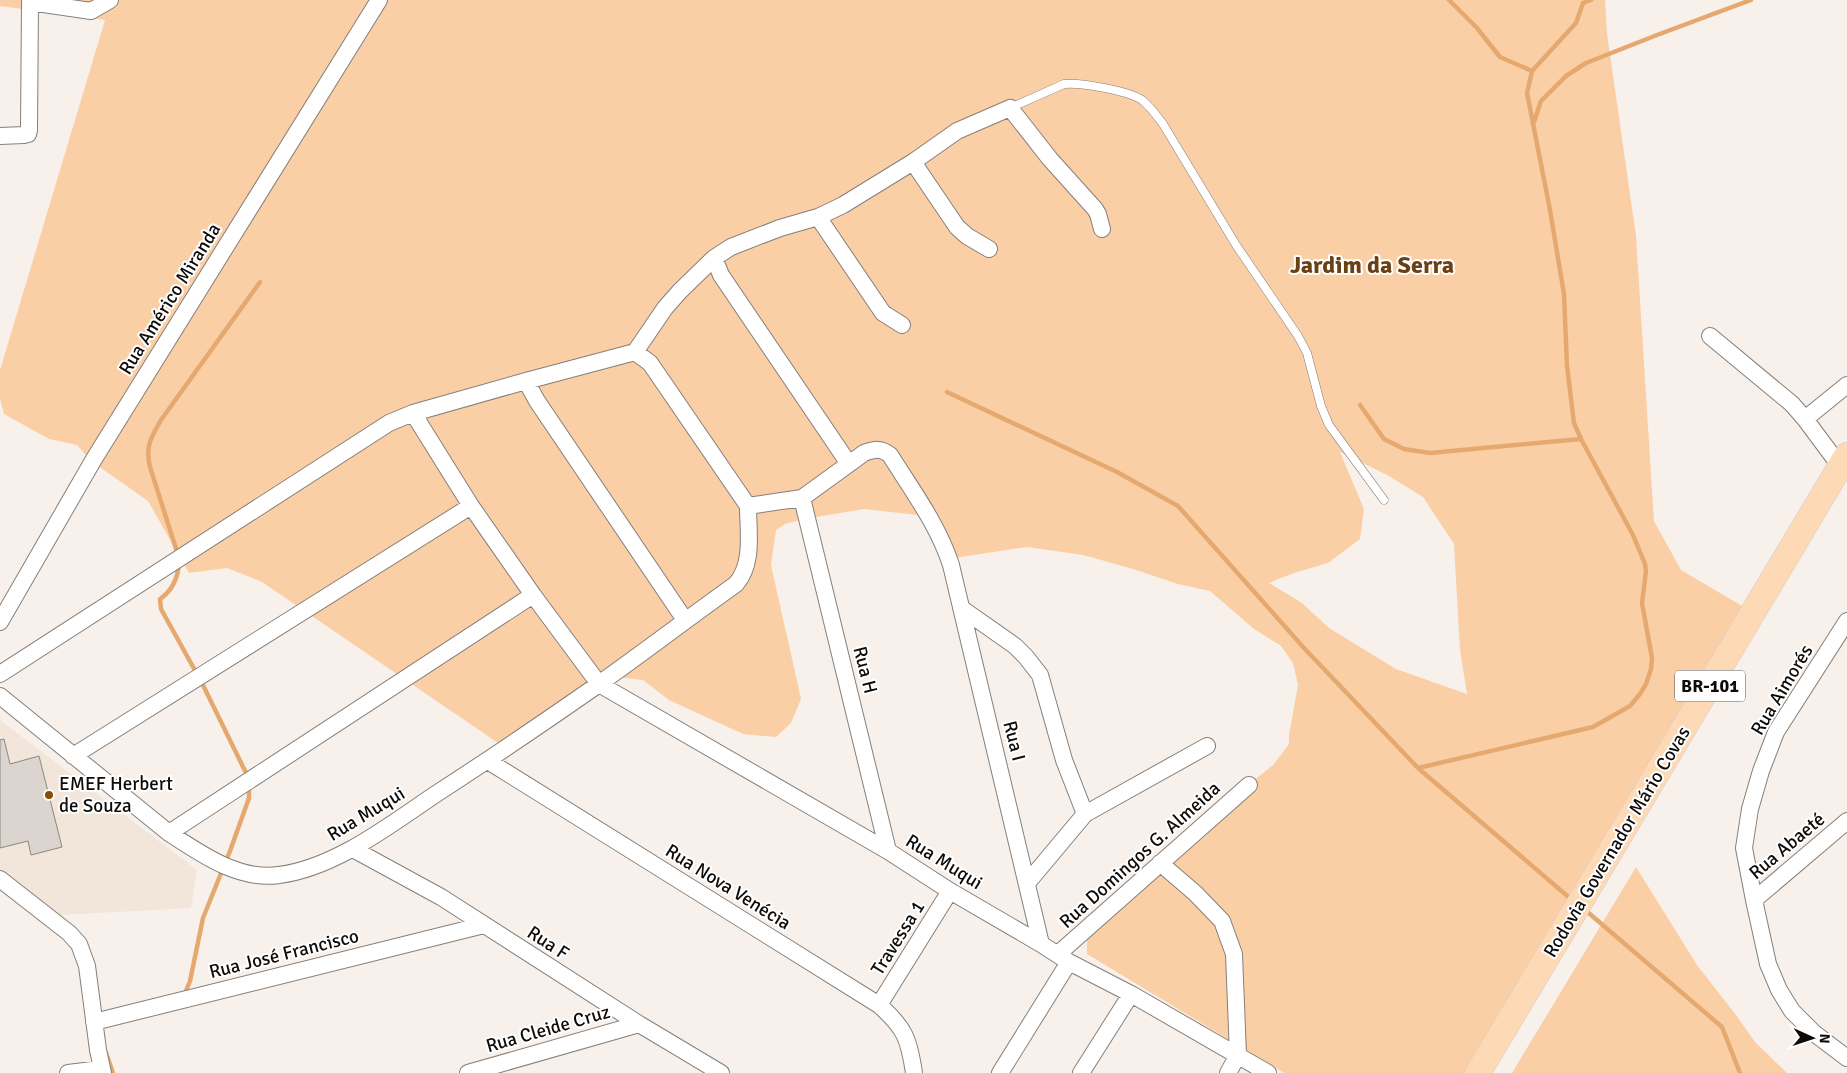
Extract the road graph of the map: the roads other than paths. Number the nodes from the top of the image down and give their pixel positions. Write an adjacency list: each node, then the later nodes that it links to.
1 (110, 0): 4 (street)
2 (380, 0): 27 (street, Rua Américo Miranda)
3 (1010, 108): 5 (street); 7 (street); 20 (lane)
4 (0, 136)
5 (913, 162): 6 (street); 8 (street)
6 (818, 217): 9 (street); 10 (street)
7 (1102, 229)
8 (989, 250)
9 (714, 258): 12 (street); 18 (street)
10 (902, 325)
11 (1710, 336): 16 (street)
12 (635, 352): 13 (street); 22 (street)
13 (526, 381): 15 (street); 25 (street)
14 (1847, 385): 16 (street)
15 (413, 413): 21 (street); 28 (street)
16 (1805, 419): 17 (street)
17 (1844, 461): 63 (main road, Rodovia Governador Mário Covas / BR-101)
18 (849, 464): 19 (street); 24 (street, Rua I)
19 (802, 498): 22 (street); 39 (street, Rua H)
20 (1384, 500)
21 (471, 506): 23 (street); 32 (street)
22 (748, 506): 25 (street, Rua Muqui)
23 (533, 595): 29 (street); 37 (street)
24 (961, 608): 35 (street); 42 (street, Rua I)
25 (685, 620): 29 (street, Rua Muqui)
26 (1847, 621): 44 (street, Rua Aimorés)
27 (0, 622)
28 (0, 674)
29 (599, 684): 33 (street, Rua Muqui); 39 (street, Rua Muqui)
30 (0, 696): 32 (street, Rua Muqui)
31 (1207, 746): 35 (street)
32 (73, 756): 37 (street, Rua Muqui)
33 (488, 760): 38 (street, Rua Muqui); 49 (street, Rua Nova Venécia)
34 (1249, 785): 40 (street, Rua Domingos G. Almeida)
35 (1085, 814): 42 (street)
36 (1847, 821): 44 (street, Rua Abaeté)
37 (169, 833): 38 (street, Rua Muqui)
38 (353, 849): 45 (street, Rua F)
39 (888, 850): 43 (street, Rua Muqui)
40 (1160, 863): 47 (street, Rua Domingos G. Almeida); 52 (street)
41 (0, 879): 50 (street)
42 (1028, 882): 46 (street, Rua I)
43 (950, 891): 46 (street, Rua Muqui); 49 (street, Travessa 1)
44 (1754, 900): 53 (street, Rua Aimorés)
45 (484, 925): 50 (street, Rua José Francisco); 51 (street, Rua F)
46 (1041, 944): 47 (street, Rua Muqui)
47 (1063, 958): 48 (street, Rua Muqui); 59 (street, Rua Domingos G. Almeida)
48 (1130, 994): 52 (street, Rua Muqui); 60 (street)
49 (880, 1005): 58 (street, Rua Nova Venécia)
50 (94, 1022): 54 (street)
51 (639, 1024): 56 (street, Rua Cleide Cruz); 57 (street, Rua F)
52 (1238, 1055): 61 (street); 62 (street, Rua Muqui)
53 (1847, 1058)
54 (102, 1071): 55 (street)
55 (68, 1073)
56 (468, 1073)
57 (721, 1073)
58 (914, 1073)
59 (1000, 1073)
60 (1081, 1073)
61 (1228, 1073)
62 (1268, 1073)
63 (1478, 1073)

